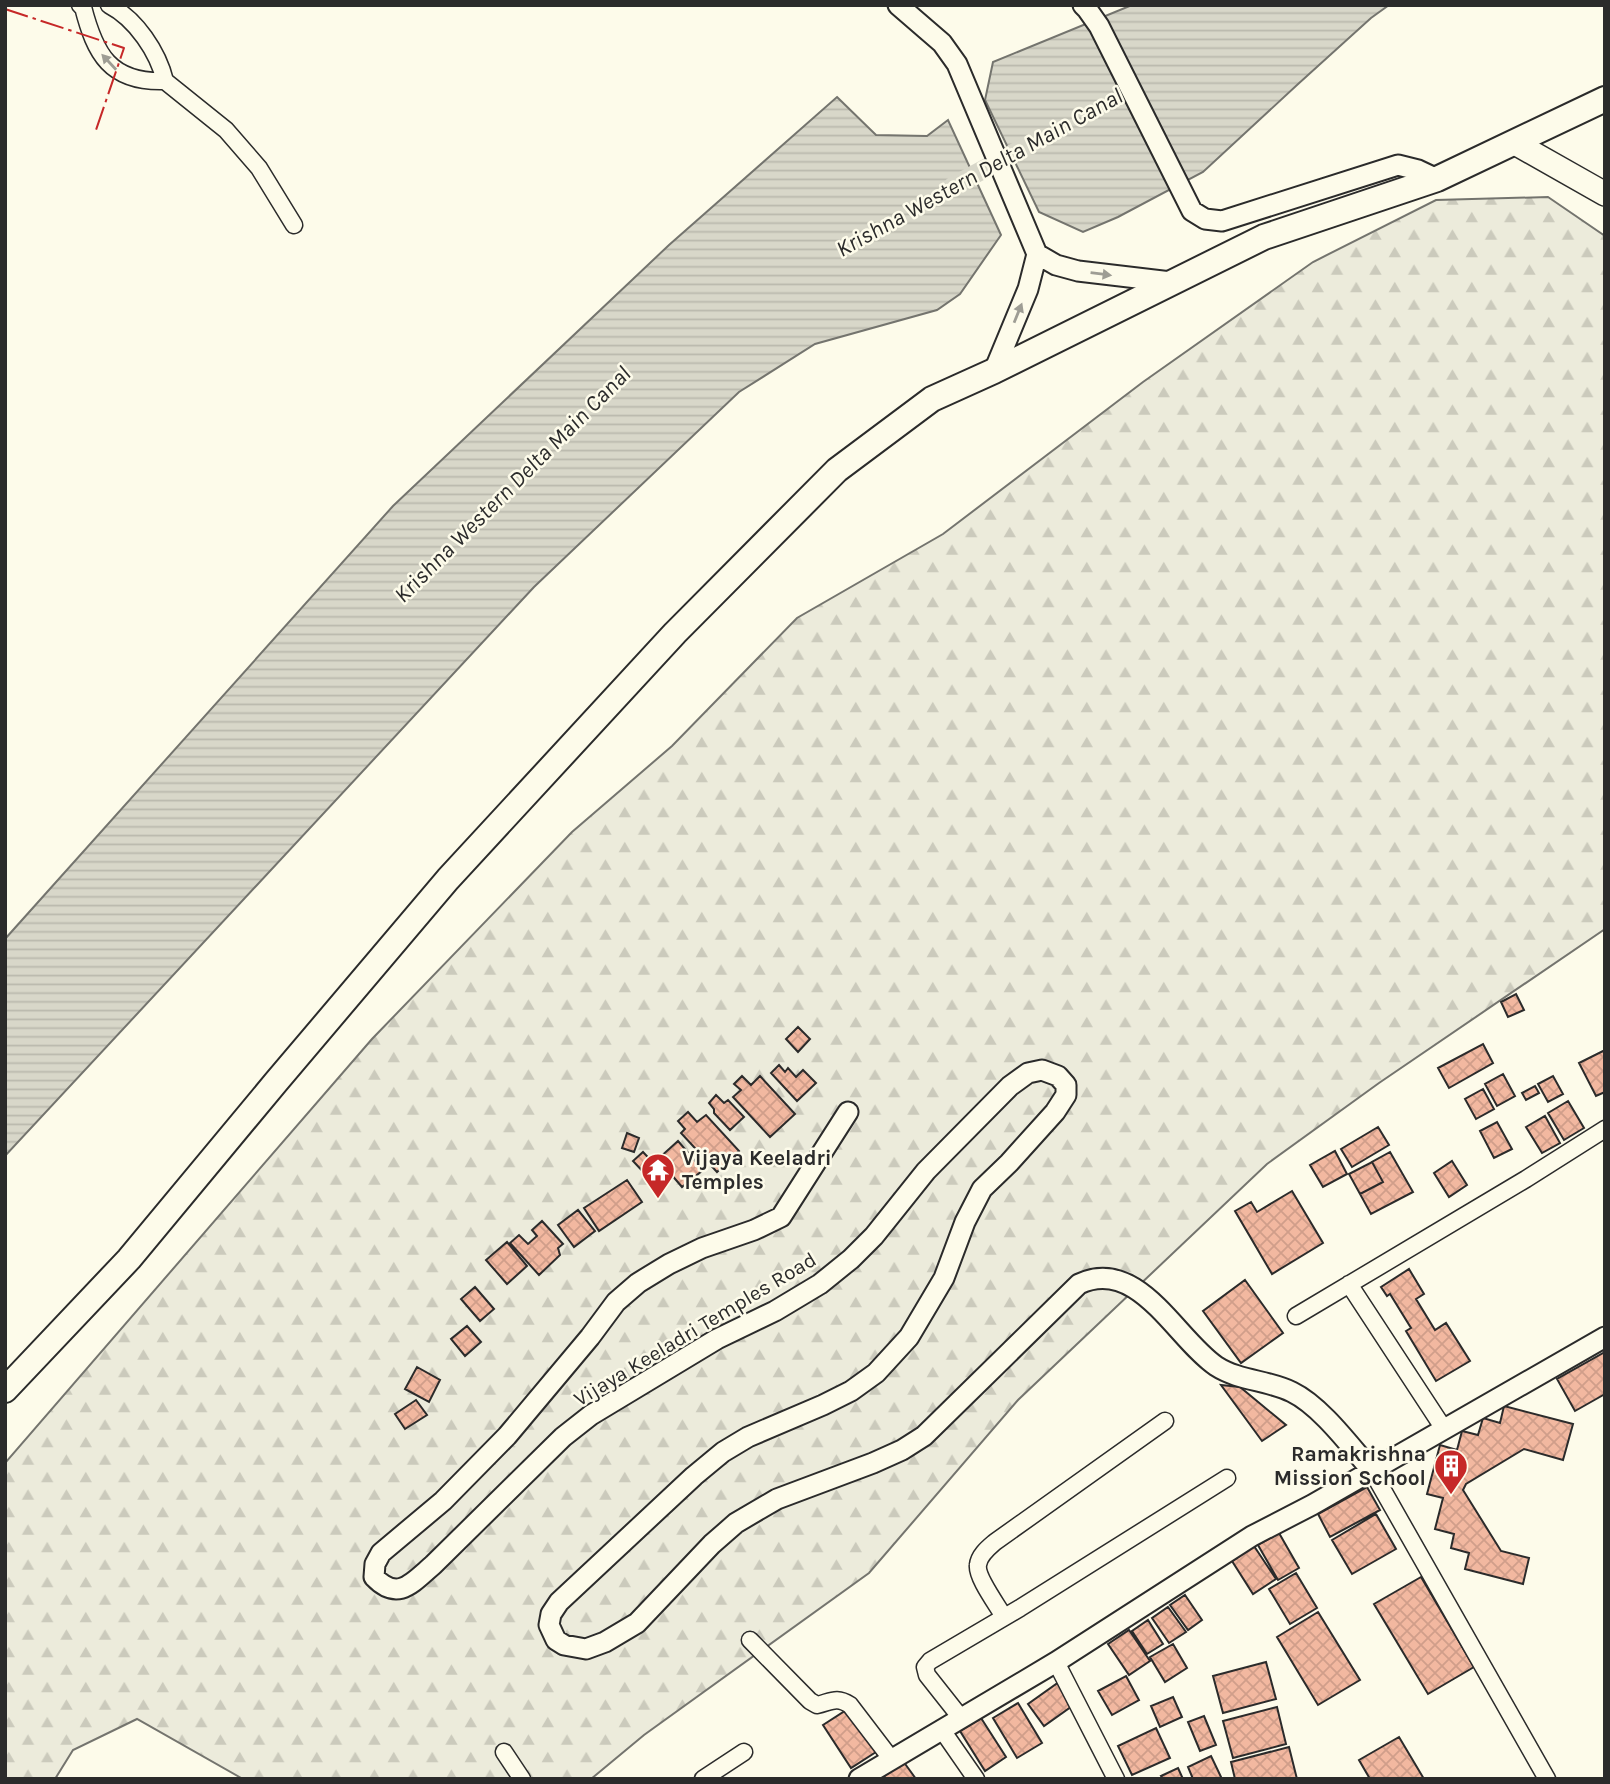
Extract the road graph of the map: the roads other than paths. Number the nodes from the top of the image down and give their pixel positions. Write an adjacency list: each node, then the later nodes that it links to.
1 (109, 5): 5 (street)
2 (898, 5): 11 (street)
3 (1083, 5): 8 (street)
4 (83, 6): 5 (street, one-way to 4)
5 (165, 81): 10 (street)
6 (1605, 99): 7 (main road)
7 (1516, 143): 8 (main road); 9 (main road)
8 (1437, 179): 12 (main road)
9 (1605, 194)
10 (294, 225)
11 (1034, 247): 12 (street, one-way to 12); 13 (street, one-way to 11)
12 (1171, 282): 13 (main road)
13 (994, 371): 19 (main road)
14 (848, 1112): 22 (street, Vijaya Keeladri Temples Road)
15 (1605, 1129): 16 (street)
16 (1349, 1284): 17 (street); 21 (street)
17 (1296, 1315)
18 (1605, 1337): 21 (street)
19 (5, 1390)
20 (1165, 1421): 24 (street)
21 (1444, 1429): 22 (street)
22 (1372, 1471): 26 (street); 37 (street)
23 (1227, 1478): 24 (street)
24 (1004, 1617): 27 (street)
25 (750, 1640): 31 (street)
26 (1056, 1662): 27 (street); 36 (street)
27 (961, 1718): 28 (street)
28 (942, 1730): 31 (street); 35 (street)
29 (504, 1752): 32 (street)
30 (744, 1752): 33 (street)
31 (892, 1760): 34 (street)
32 (522, 1779)
33 (703, 1779)
34 (859, 1779)
35 (976, 1779)
36 (1116, 1779)
37 (1547, 1779)

